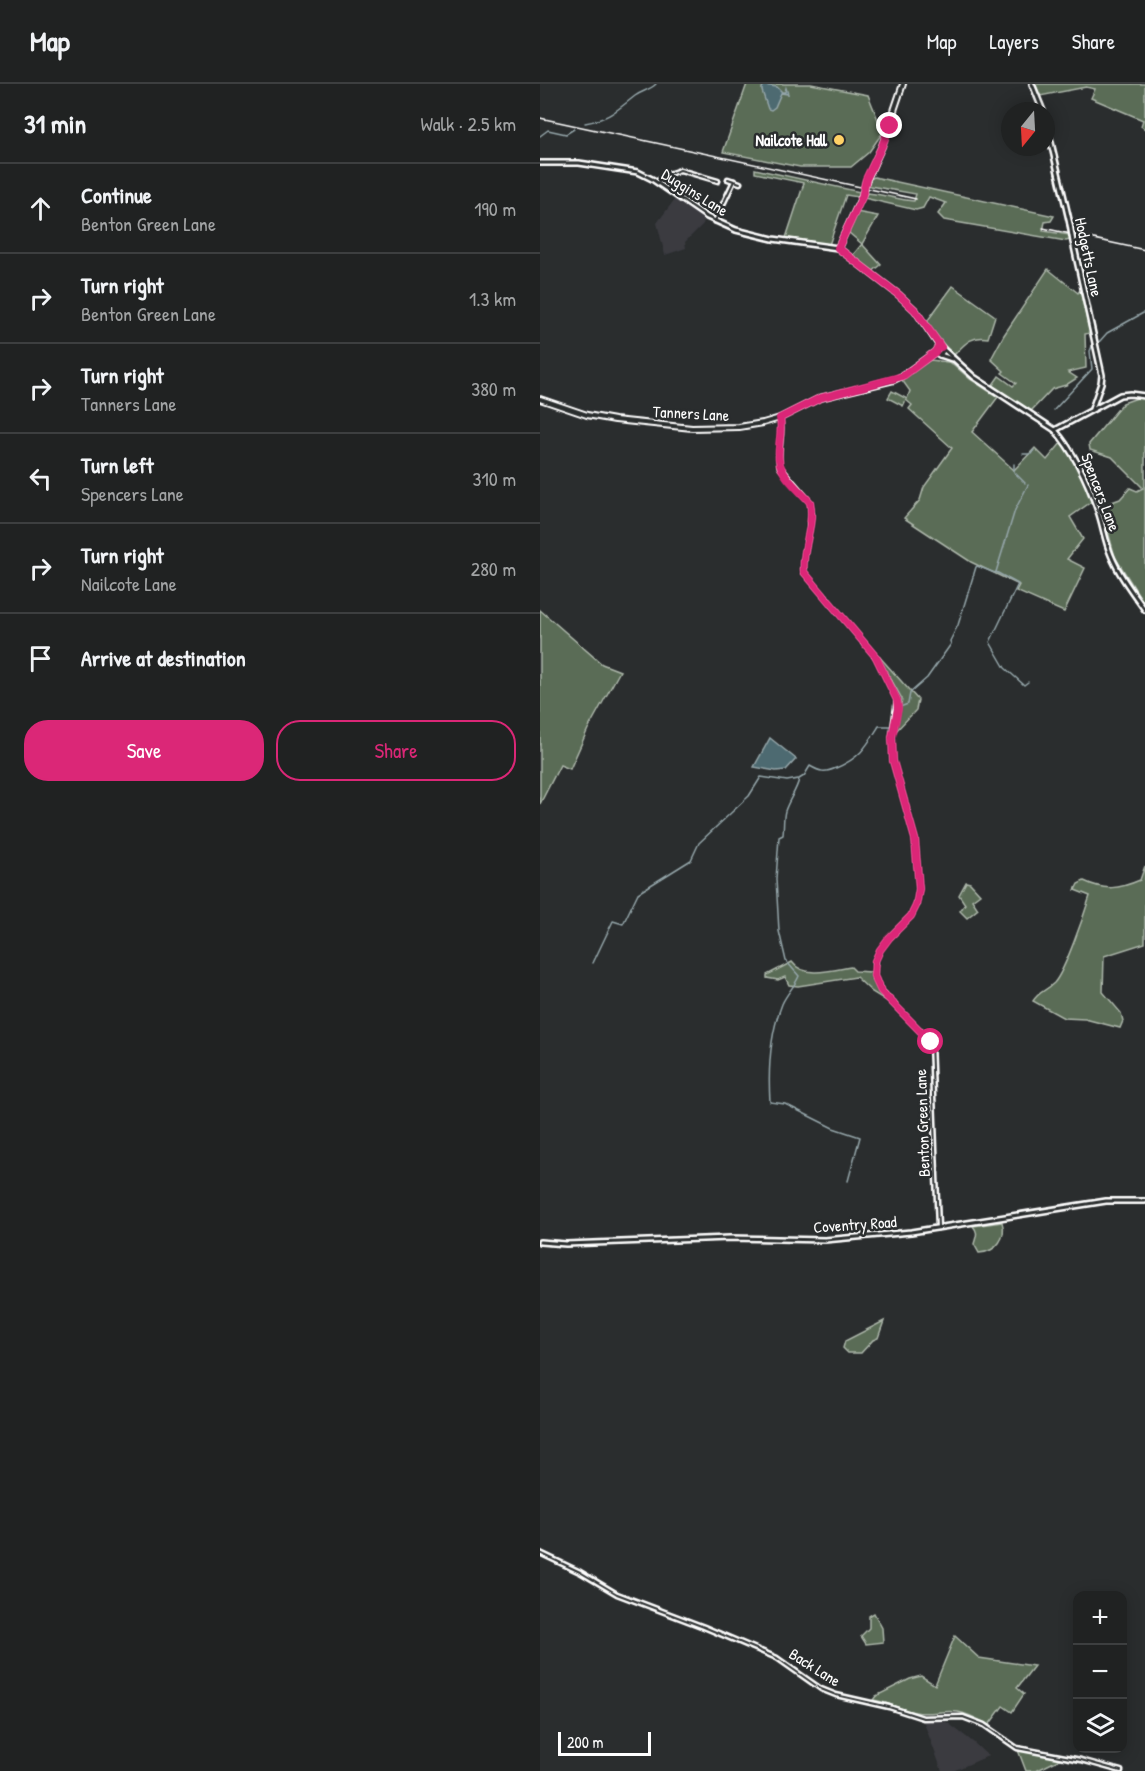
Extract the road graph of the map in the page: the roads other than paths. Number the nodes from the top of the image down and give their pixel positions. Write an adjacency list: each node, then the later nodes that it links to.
1 (903, 84): 12 (main road, bridge)
2 (1032, 84): 3 (street)
3 (1039, 102)
4 (1054, 156): 19 (street, Hodgetts Lane, bridge)
5 (540, 163): 9 (street, Duggins Lane)
6 (728, 179): 7 (street)
7 (734, 181): 8 (street); 11 (street)
8 (740, 183)
9 (658, 184): 10 (street); 11 (street, Duggins Lane)
10 (713, 185)
11 (715, 221): 12 (street, Duggins Lane)
12 (838, 248): 13 (main road, Spencers Lane)
13 (942, 348): 14 (main road, Tanners Lane); 15 (main road); 16 (street, Spencers Lane)
14 (935, 352): 15 (main road); 22 (main road, Tanners Lane)
15 (940, 355): 16 (street, Spencers Lane)
16 (953, 360): 23 (street, Spencers Lane)
17 (1145, 396): 20 (street)
18 (540, 399): 22 (main road, Tanners Lane)
19 (1096, 399): 20 (street); 21 (street, Hodgetts Lane)
20 (1101, 404): 21 (street)
21 (1092, 409): 23 (street)
22 (780, 418): 26 (street, Benton Green Lane)
23 (1055, 430): 24 (street, Spencers Lane)
24 (1145, 610)
25 (1145, 1201): 26 (street, Coventry Road)
26 (938, 1228): 27 (street, Coventry Road)
27 (540, 1242)
28 (540, 1553): 29 (street, Back Lane)
29 (1121, 1771)

